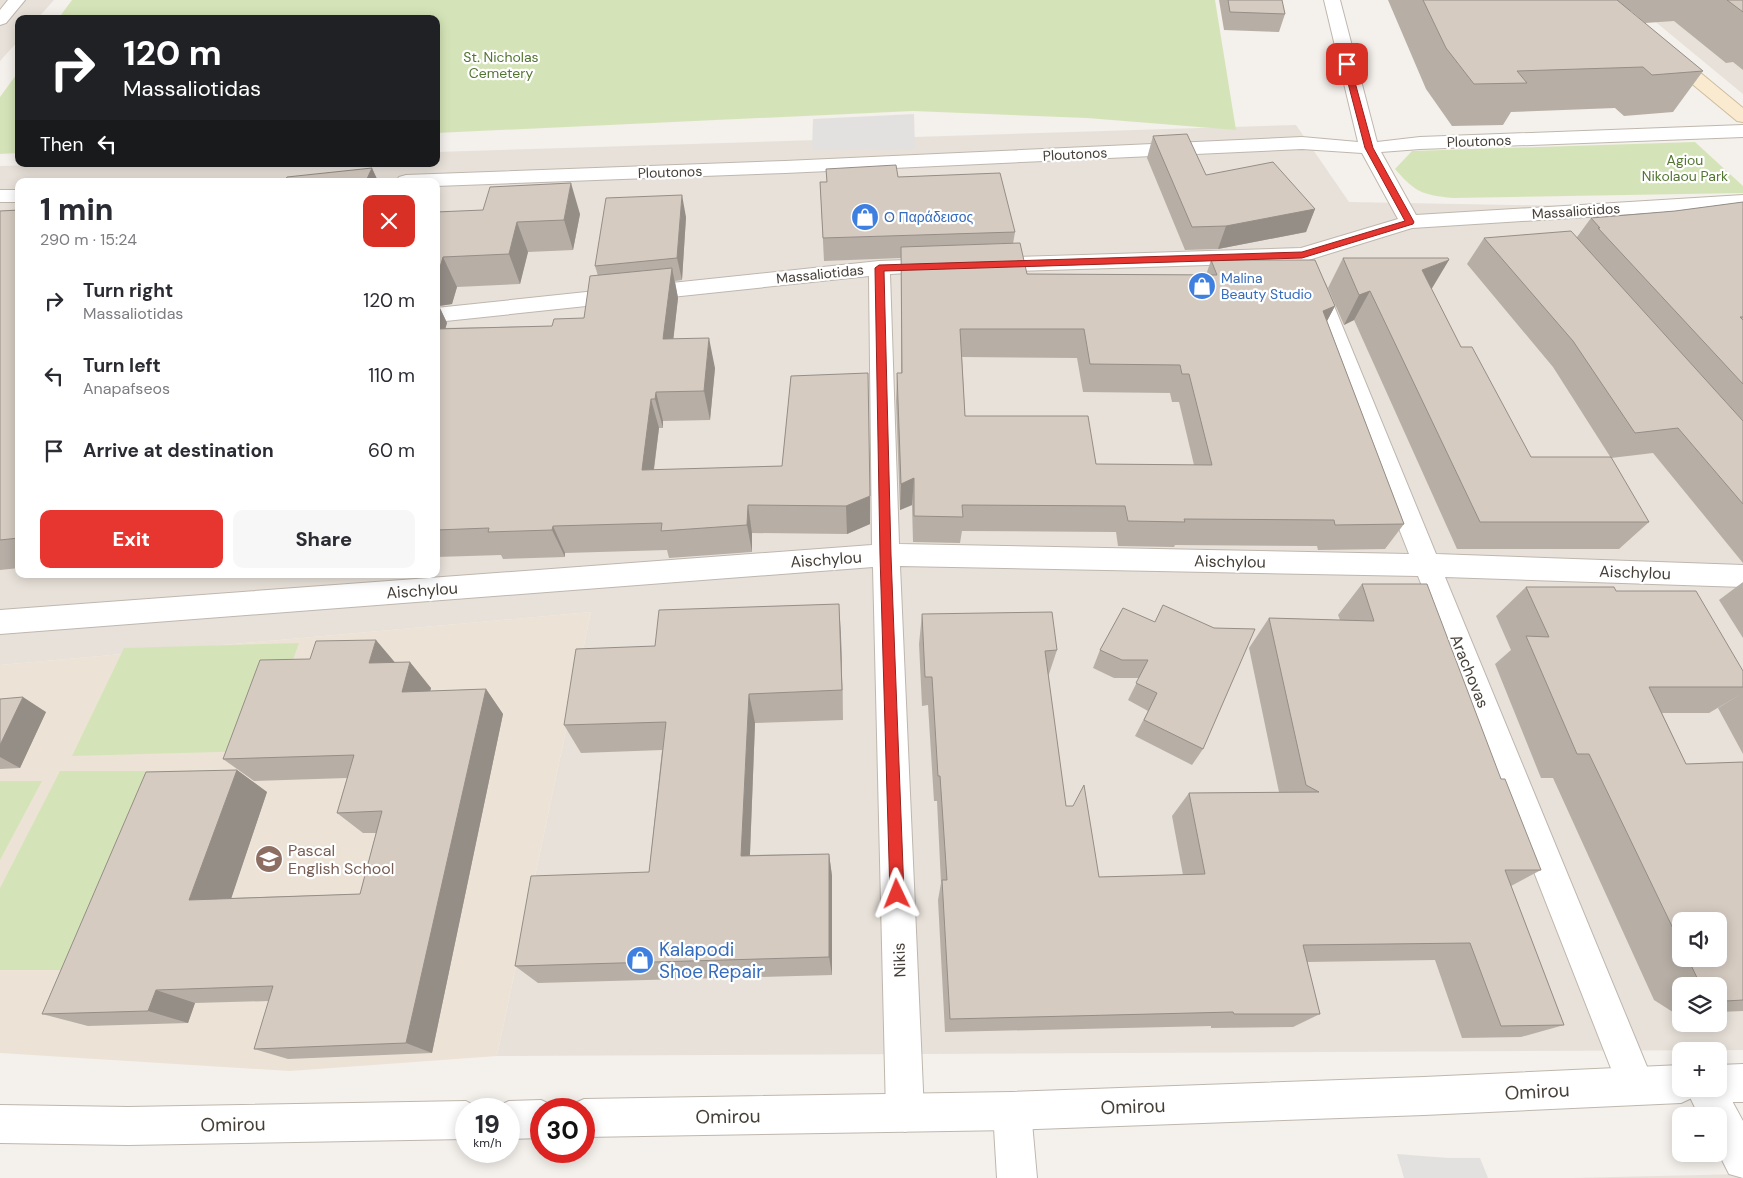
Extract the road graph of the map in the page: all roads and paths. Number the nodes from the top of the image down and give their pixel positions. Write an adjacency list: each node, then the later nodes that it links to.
1 (17, 0): 3 (street)
2 (1332, 0): 7 (street)
3 (0, 20)
4 (1659, 47): 5 (main road)
5 (1743, 117)
6 (1743, 131): 7 (street, Ploutonos)
7 (1369, 148): 8 (street, Ploutonos); 13 (street)
8 (440, 180)
9 (0, 196): 10 (street)
10 (15, 196)
11 (1743, 201): 12 (street, Massaliotidos)
12 (1529, 214): 13 (street, Massaliotidos); 14 (street)
13 (1410, 222): 15 (street, Massaliotidas)
14 (1548, 236)
15 (1302, 255): 16 (street, Massaliotidas); 19 (street, Arachovas)
16 (879, 268): 17 (street, Massaliotidas); 18 (street, Nikis)
17 (440, 315)
18 (886, 555): 19 (street, Aischylou); 21 (street, Aischylou); 28 (street, Nikis)
19 (1428, 565): 20 (street, Aischylou); 25 (street, Arachovas)
20 (1743, 576)
21 (0, 622)
22 (1727, 1083): 23 (street)
23 (1743, 1083)
24 (1672, 1084): 25 (street, Omirou)
25 (1636, 1086): 27 (street, Omirou)
26 (1709, 1097): 32 (street)
27 (1012, 1111): 28 (street, Omirou); 33 (street)
28 (904, 1113): 29 (street, Omirou)
29 (595, 1118)
30 (455, 1120): 31 (street, Omirou)
31 (0, 1124)
32 (1743, 1160)
33 (1017, 1178)

